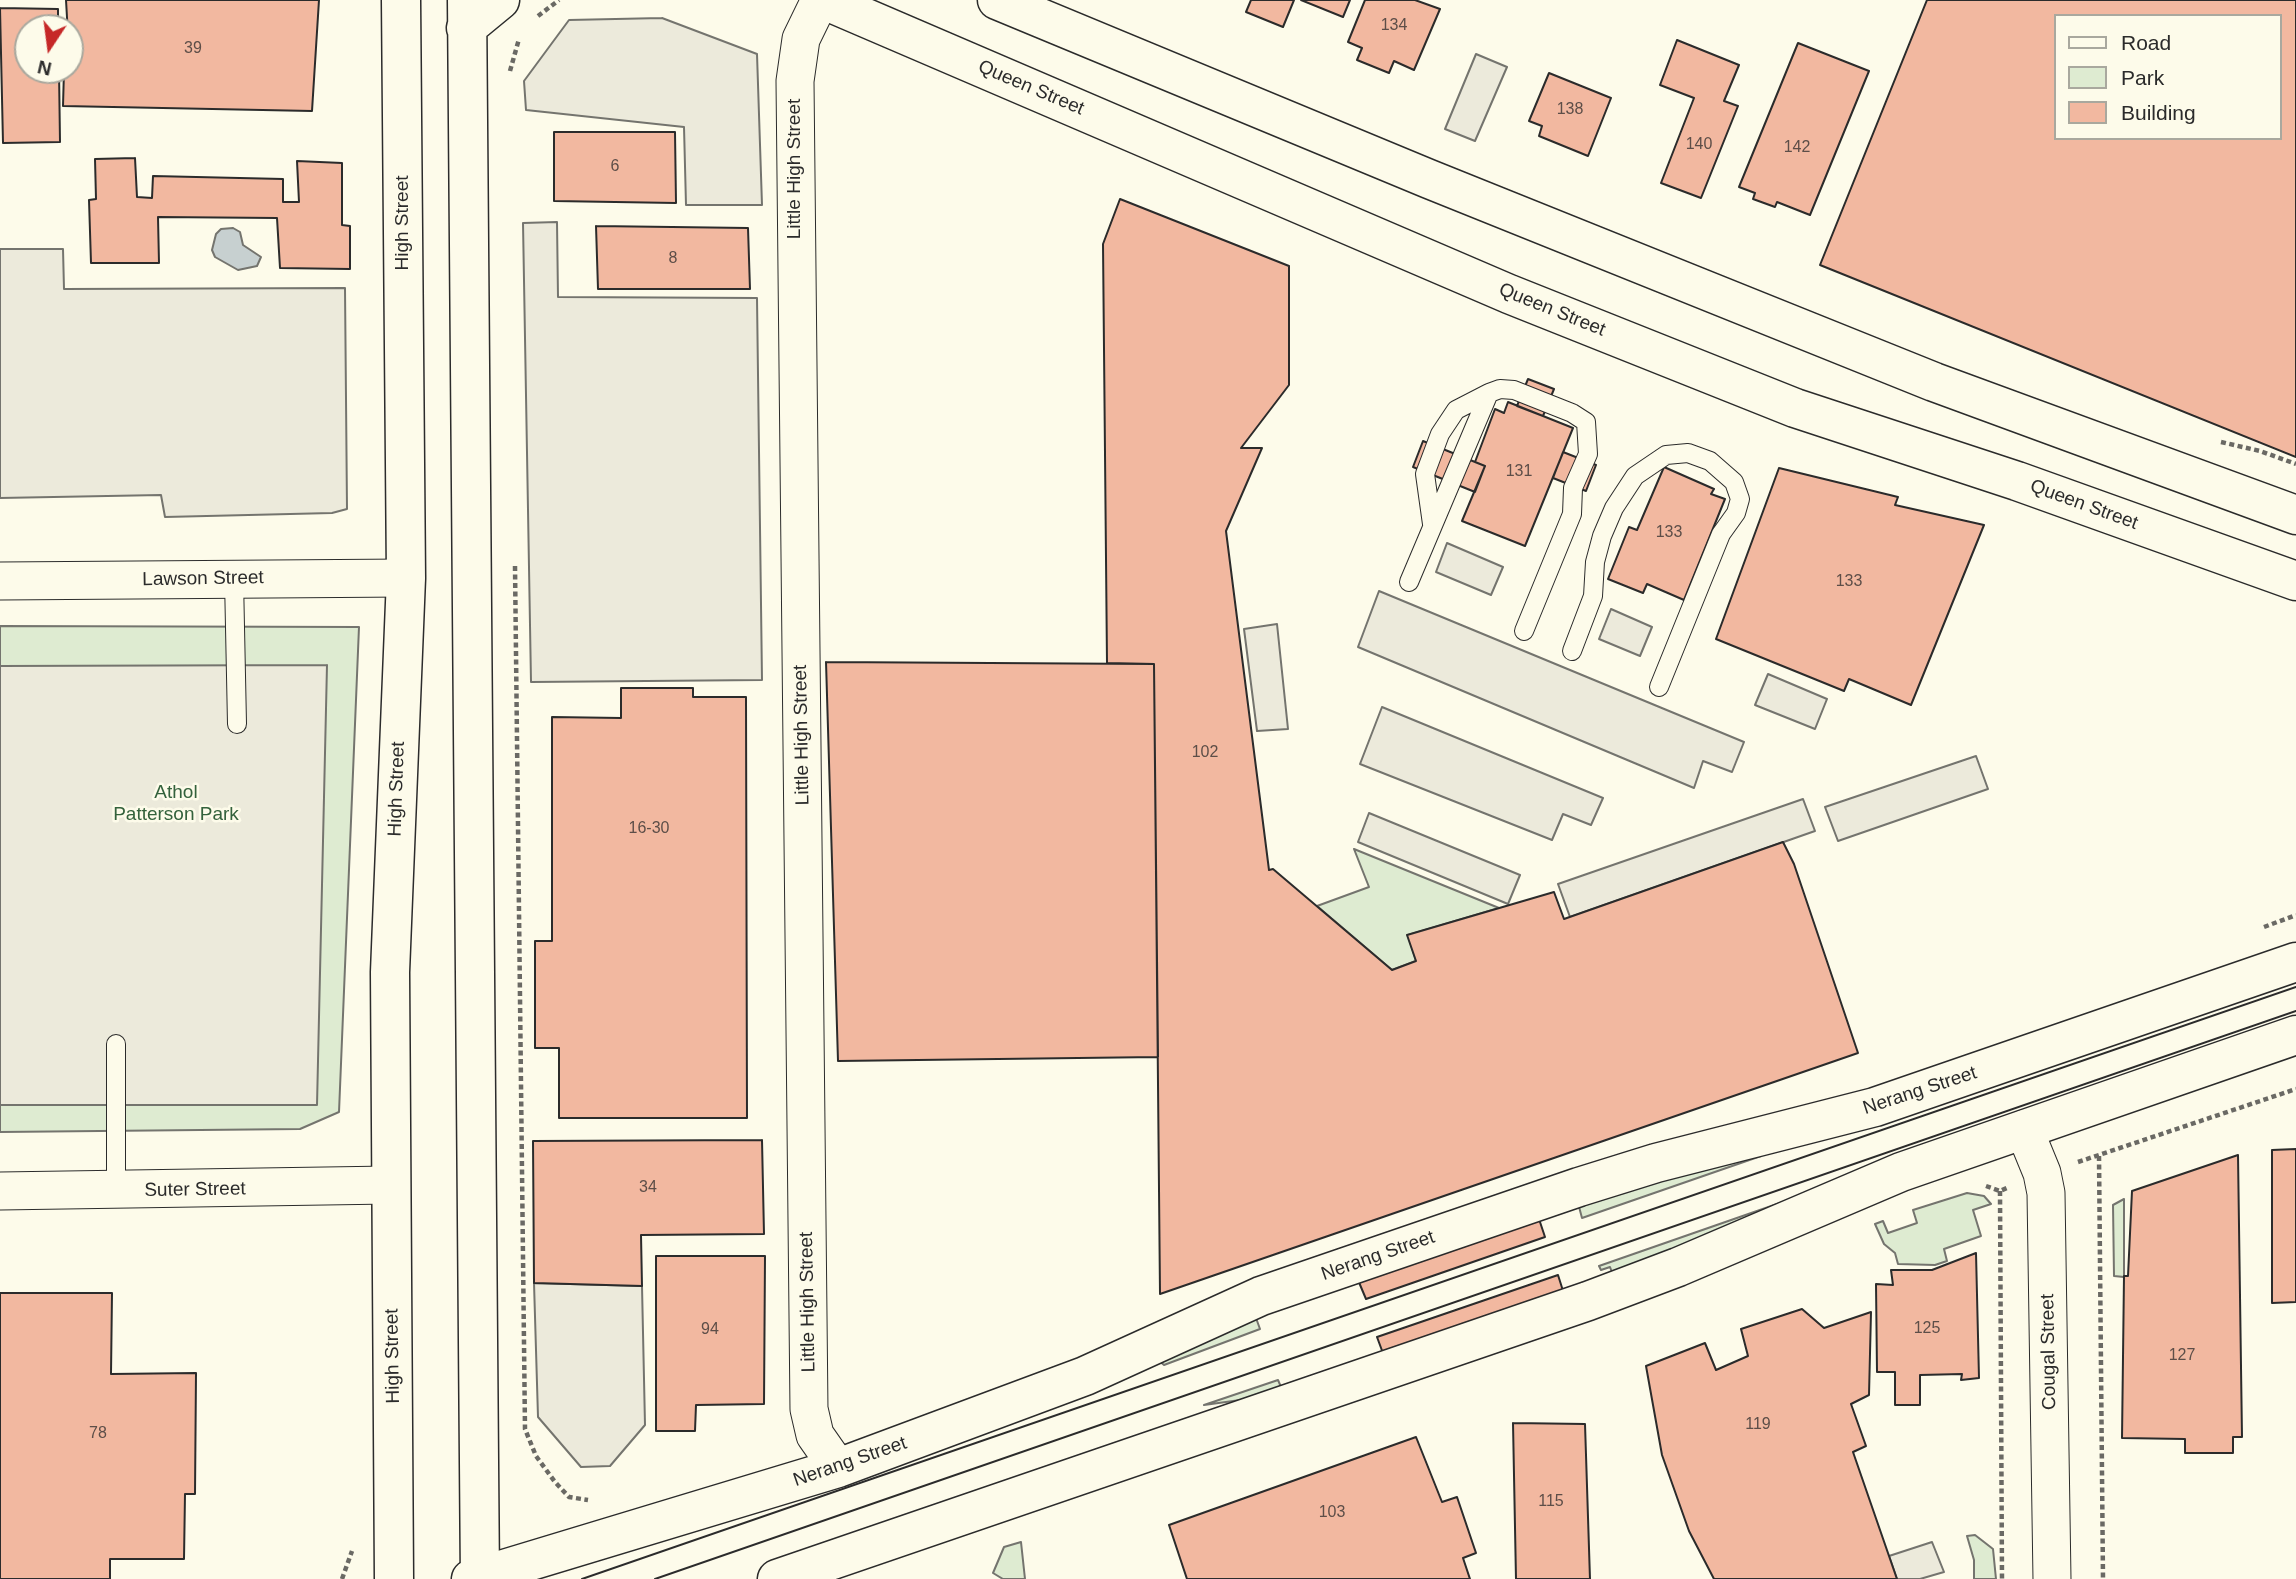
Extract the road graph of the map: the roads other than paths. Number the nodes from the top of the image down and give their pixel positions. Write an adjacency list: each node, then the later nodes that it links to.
1 (401, 0): 9 (main road, High Street)
2 (500, 0): 5 (main road)
3 (822, 0): 12 (main road, Queen Street); 25 (street, Little High Street)
4 (997, 0): 7 (main road)
5 (467, 14): 26 (main road)
6 (1489, 393): 8 (lane); 8 (lane); 14 (lane)
7 (2296, 515)
8 (1432, 527): 13 (lane)
9 (406, 578): 10 (street, Lawson Street); 22 (main road, High Street)
10 (234, 579): 11 (street, Lawson Street); 17 (lane)
11 (0, 581)
12 (2296, 581)
13 (1409, 582)
14 (1524, 631)
15 (1572, 651): 16 (lane)
16 (1659, 687)
17 (237, 724)
18 (2296, 962): 25 (main road, Nerang Street)
19 (2296, 1035): 21 (main road)
20 (116, 1044): 24 (lane)
21 (2024, 1129): 28 (main road); 29 (street, Cougal Street)
22 (390, 1185): 24 (street, Suter Street); 27 (main road, High Street)
23 (0, 1191): 24 (street, Suter Street)
24 (116, 1191)
25 (838, 1468): 26 (main road, Nerang Street)
26 (477, 1578)
27 (394, 1579)
28 (777, 1579)
29 (2052, 1579)

